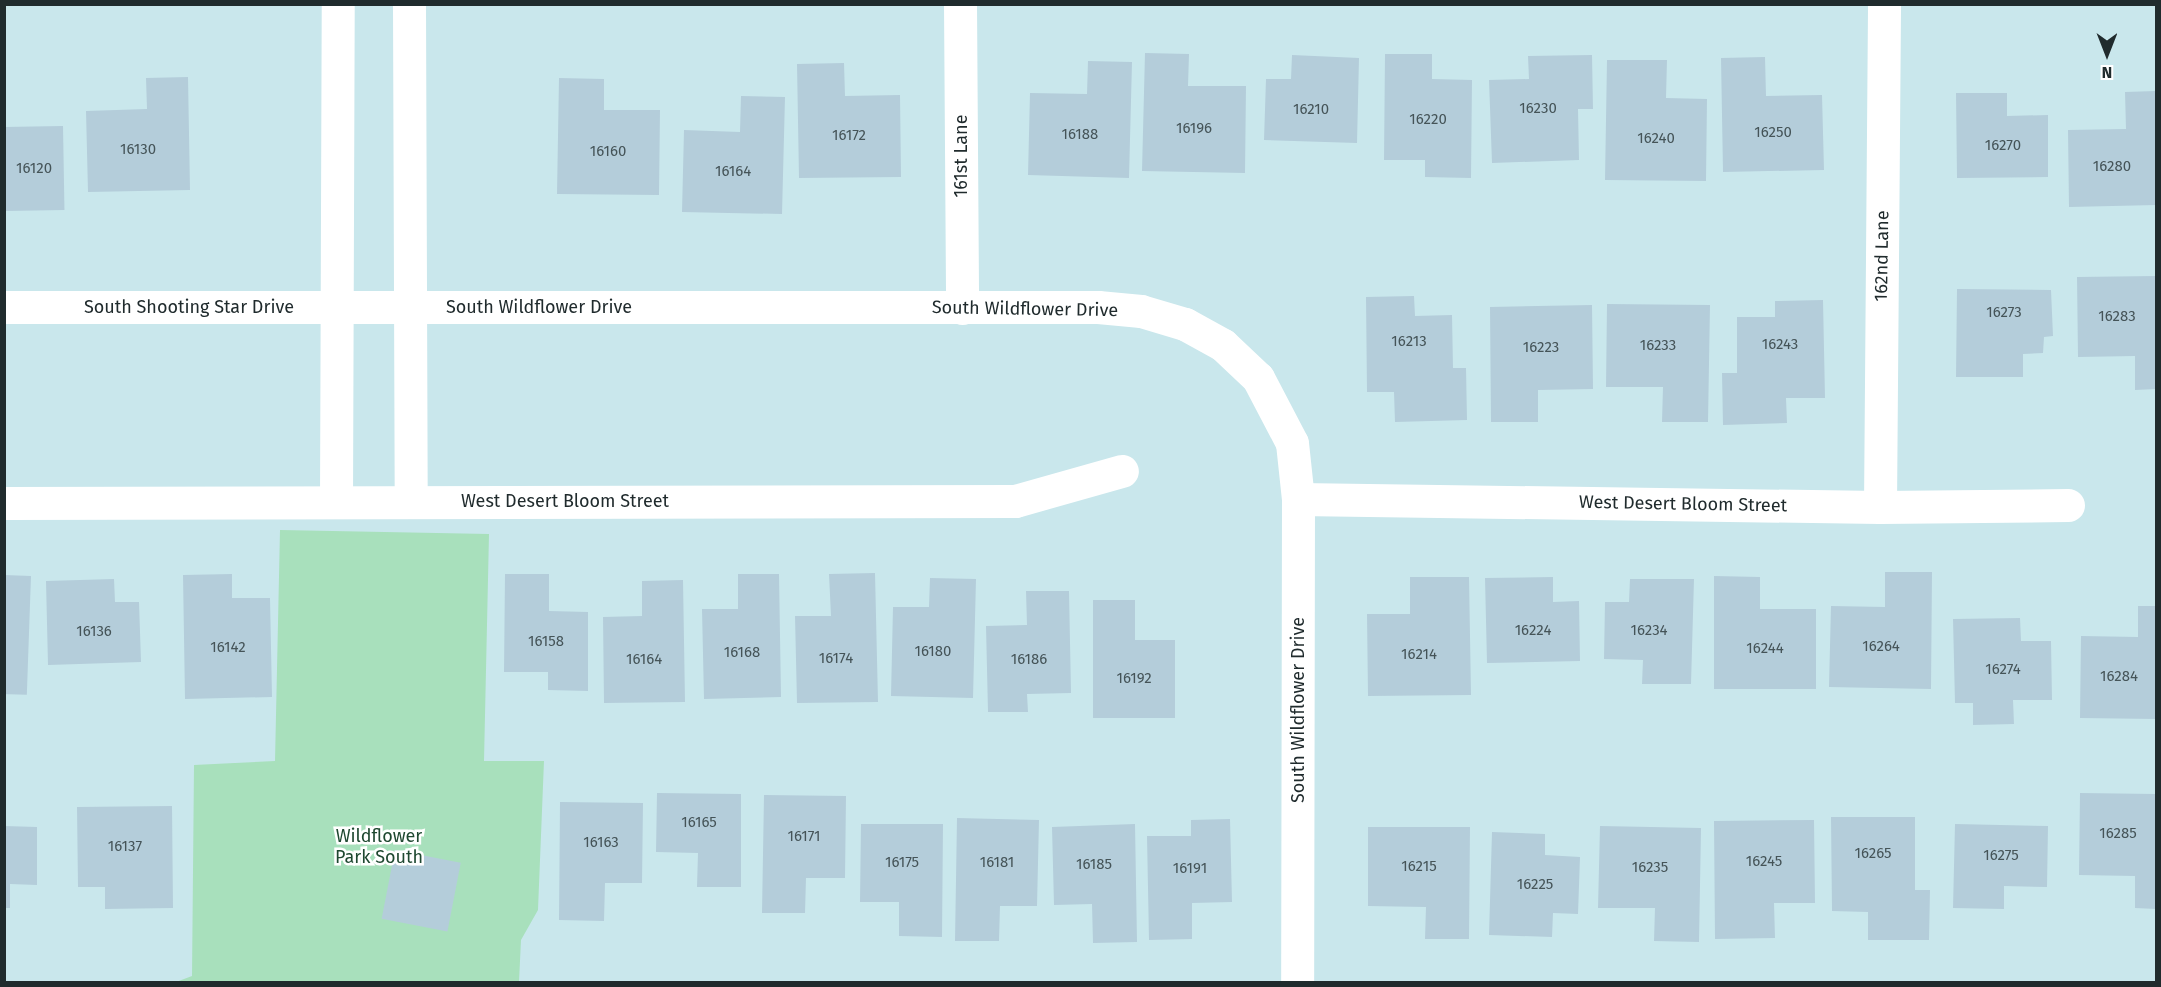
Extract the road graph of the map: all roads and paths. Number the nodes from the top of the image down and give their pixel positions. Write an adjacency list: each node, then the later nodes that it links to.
1 (338, 4): 8 (street)
2 (409, 4): 7 (street)
3 (960, 4): 9 (street, 161st Lane)
4 (1884, 4): 16 (street, 162nd Lane)
5 (4, 307): 8 (street, South Shooting Star Drive)
6 (374, 307): 7 (street, South Wildflower Drive); 8 (street, South Shooting Star Drive)
7 (411, 307): 9 (street, South Wildflower Drive); 13 (street)
8 (337, 308): 12 (street)
9 (962, 308): 11 (street, South Wildflower Drive)
10 (1122, 471): 13 (street, West Desert Bloom Street)
11 (1298, 499): 16 (street, West Desert Bloom Street); 17 (street, South Wildflower Drive)
12 (336, 502): 13 (street, West Desert Bloom Street); 14 (street, West Desert Bloom Street)
13 (411, 502)
14 (4, 503)
15 (2068, 505): 16 (street, West Desert Bloom Street)
16 (1880, 507)
17 (1298, 982)

